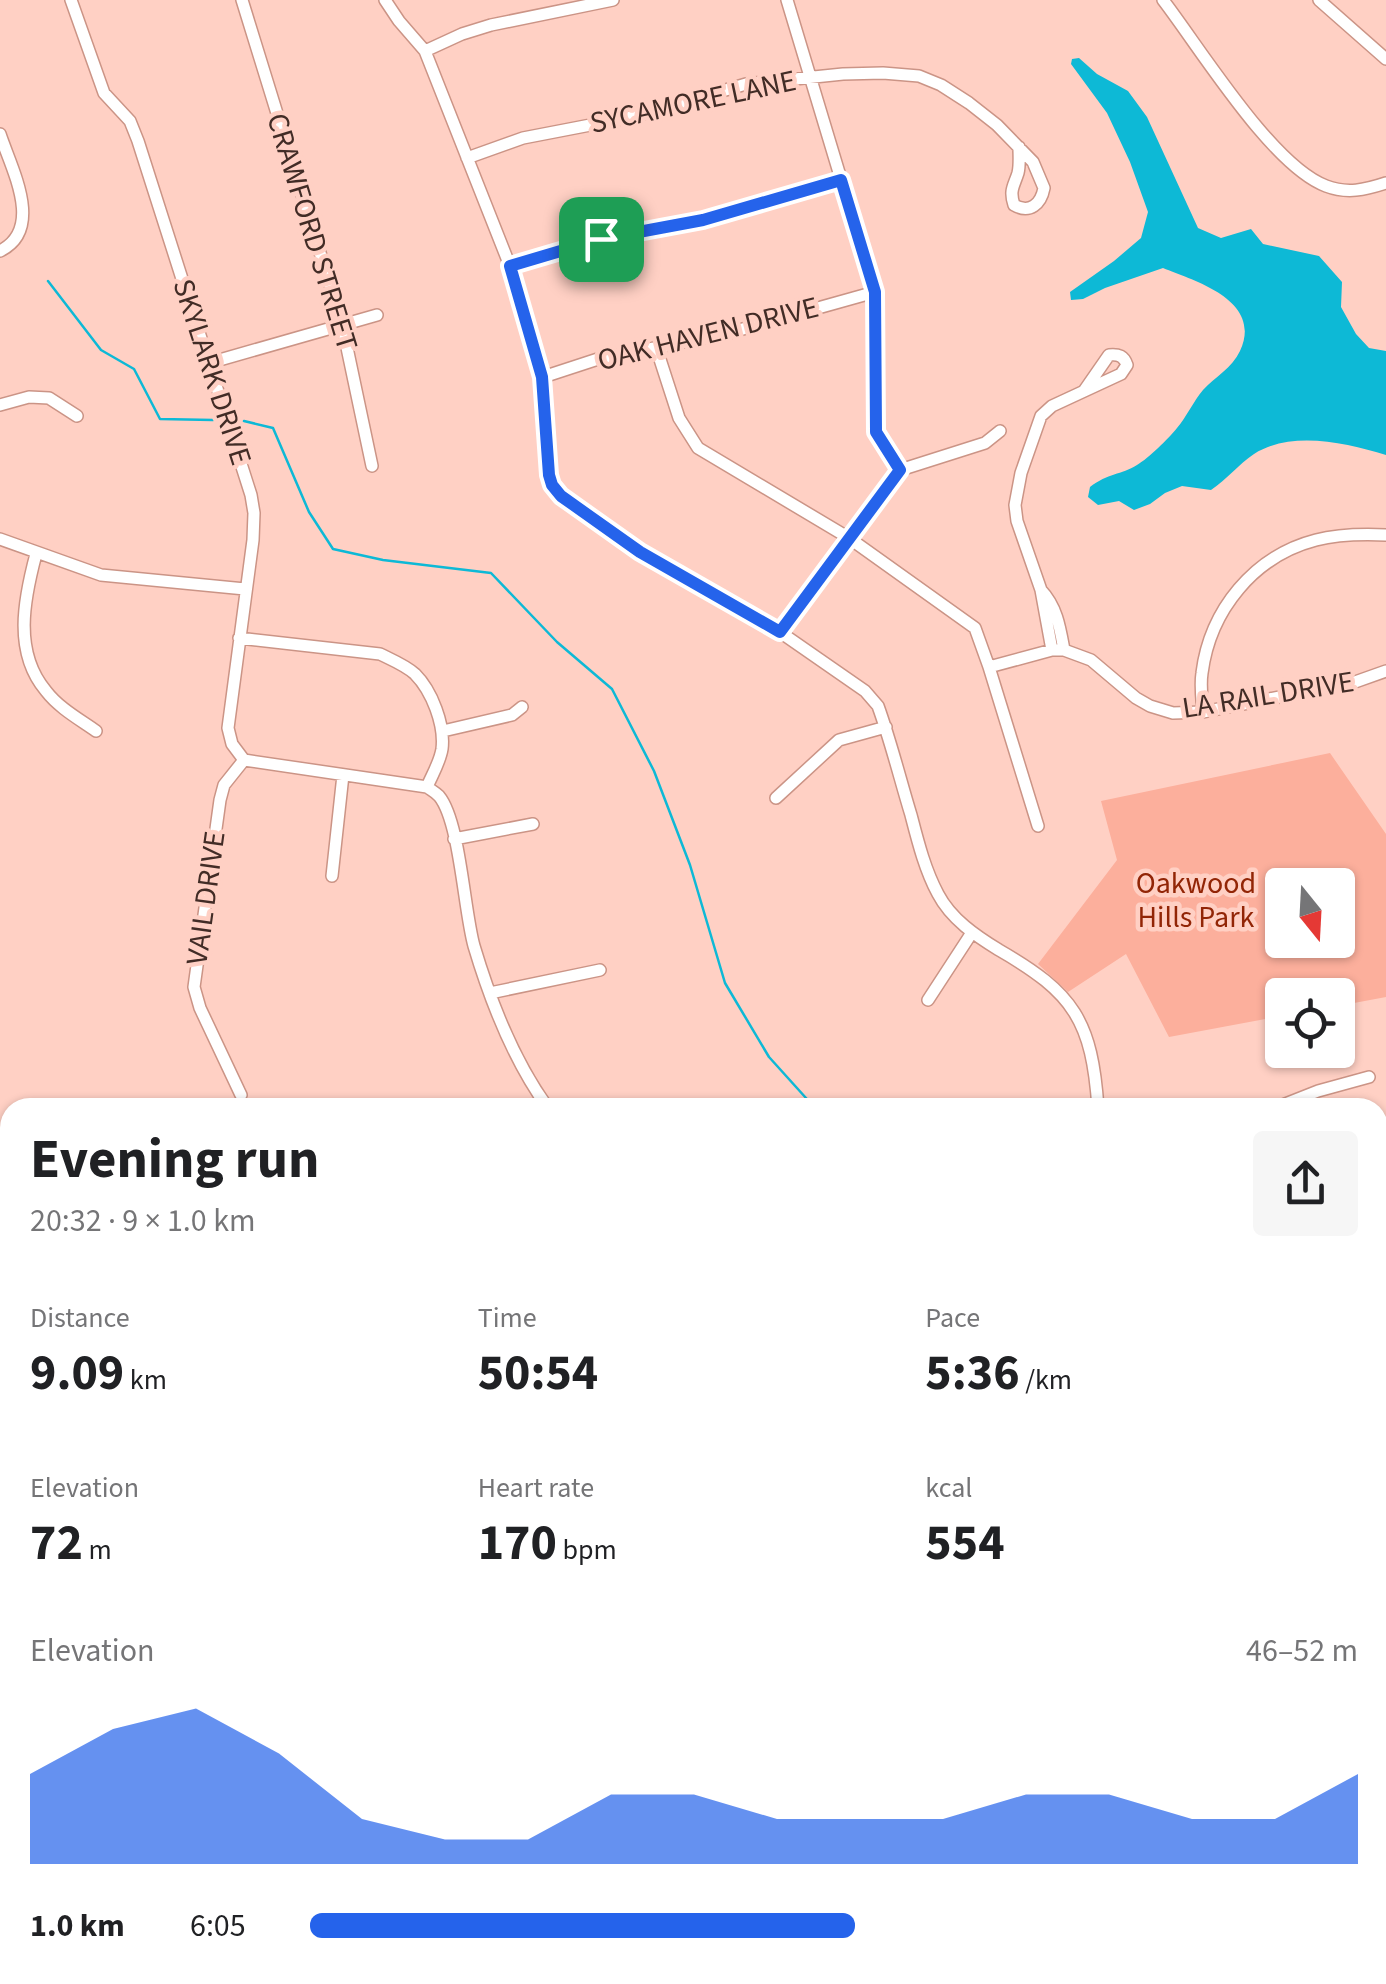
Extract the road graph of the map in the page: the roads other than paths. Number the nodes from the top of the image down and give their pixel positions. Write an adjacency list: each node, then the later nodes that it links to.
1 (72, 0): 22 (street, SKYLARK DRIVE)
2 (242, 0): 20 (street, CRAWFORD STREET)
3 (385, 0): 8 (street)
4 (614, 0): 8 (street)
5 (787, 0): 10 (street)
6 (1164, 0): 15 (street)
7 (1319, 0): 9 (street)
8 (426, 51): 13 (street)
9 (1386, 59)
10 (809, 77): 12 (street, SYCAMORE LANE); 13 (street, SYCAMORE LANE); 14 (street)
11 (0, 134): 16 (street)
12 (1019, 147): 12 (street, SYCAMORE LANE)
13 (467, 158): 17 (street)
14 (841, 180): 17 (street); 18 (street)
15 (1386, 184)
16 (0, 250)
17 (510, 266): 23 (street)
18 (875, 292): 21 (street, OAK HAVEN DRIVE); 29 (street)
19 (377, 314): 20 (street)
20 (342, 324): 22 (street); 28 (street, CRAWFORD STREET)
21 (656, 348): 23 (street, OAK HAVEN DRIVE); 31 (street)
22 (209, 364): 34 (street, SKYLARK DRIVE)
23 (542, 377): 35 (street)
24 (1084, 391): 37 (street)
25 (0, 405): 26 (street)
26 (77, 416)
27 (1000, 431): 29 (street)
28 (372, 466)
29 (900, 470): 31 (street)
30 (1386, 535): 41 (street)
31 (848, 538): 35 (street); 38 (street)
32 (0, 539): 33 (street)
33 (36, 554): 34 (street); 43 (street)
34 (245, 589): 36 (street, SKYLARK DRIVE)
35 (780, 632): 42 (street)
36 (239, 638): 44 (street); 45 (street, SKYLARK DRIVE)
37 (1058, 650): 38 (street); 41 (street, LA RAIL DRIVE)
38 (989, 667): 50 (street)
39 (1386, 671): 41 (street, LA RAIL DRIVE)
40 (522, 707): 44 (street)
41 (1203, 712)
42 (886, 727): 48 (street); 53 (street)
43 (96, 731)
44 (443, 732): 47 (street)
45 (244, 760): 46 (street); 58 (street, VAIL DRIVE)
46 (343, 775): 47 (street); 52 (street)
47 (427, 786): 51 (street)
48 (776, 798)
49 (532, 824): 51 (street)
50 (1038, 826)
51 (454, 839): 55 (street)
52 (332, 876)
53 (971, 934): 56 (street); 60 (street)
54 (600, 970): 55 (street)
55 (490, 992): 59 (street)
56 (928, 1000)
57 (1368, 1077): 61 (street)
58 (240, 1095)
59 (542, 1098)
60 (1097, 1098)
61 (1301, 1098)

